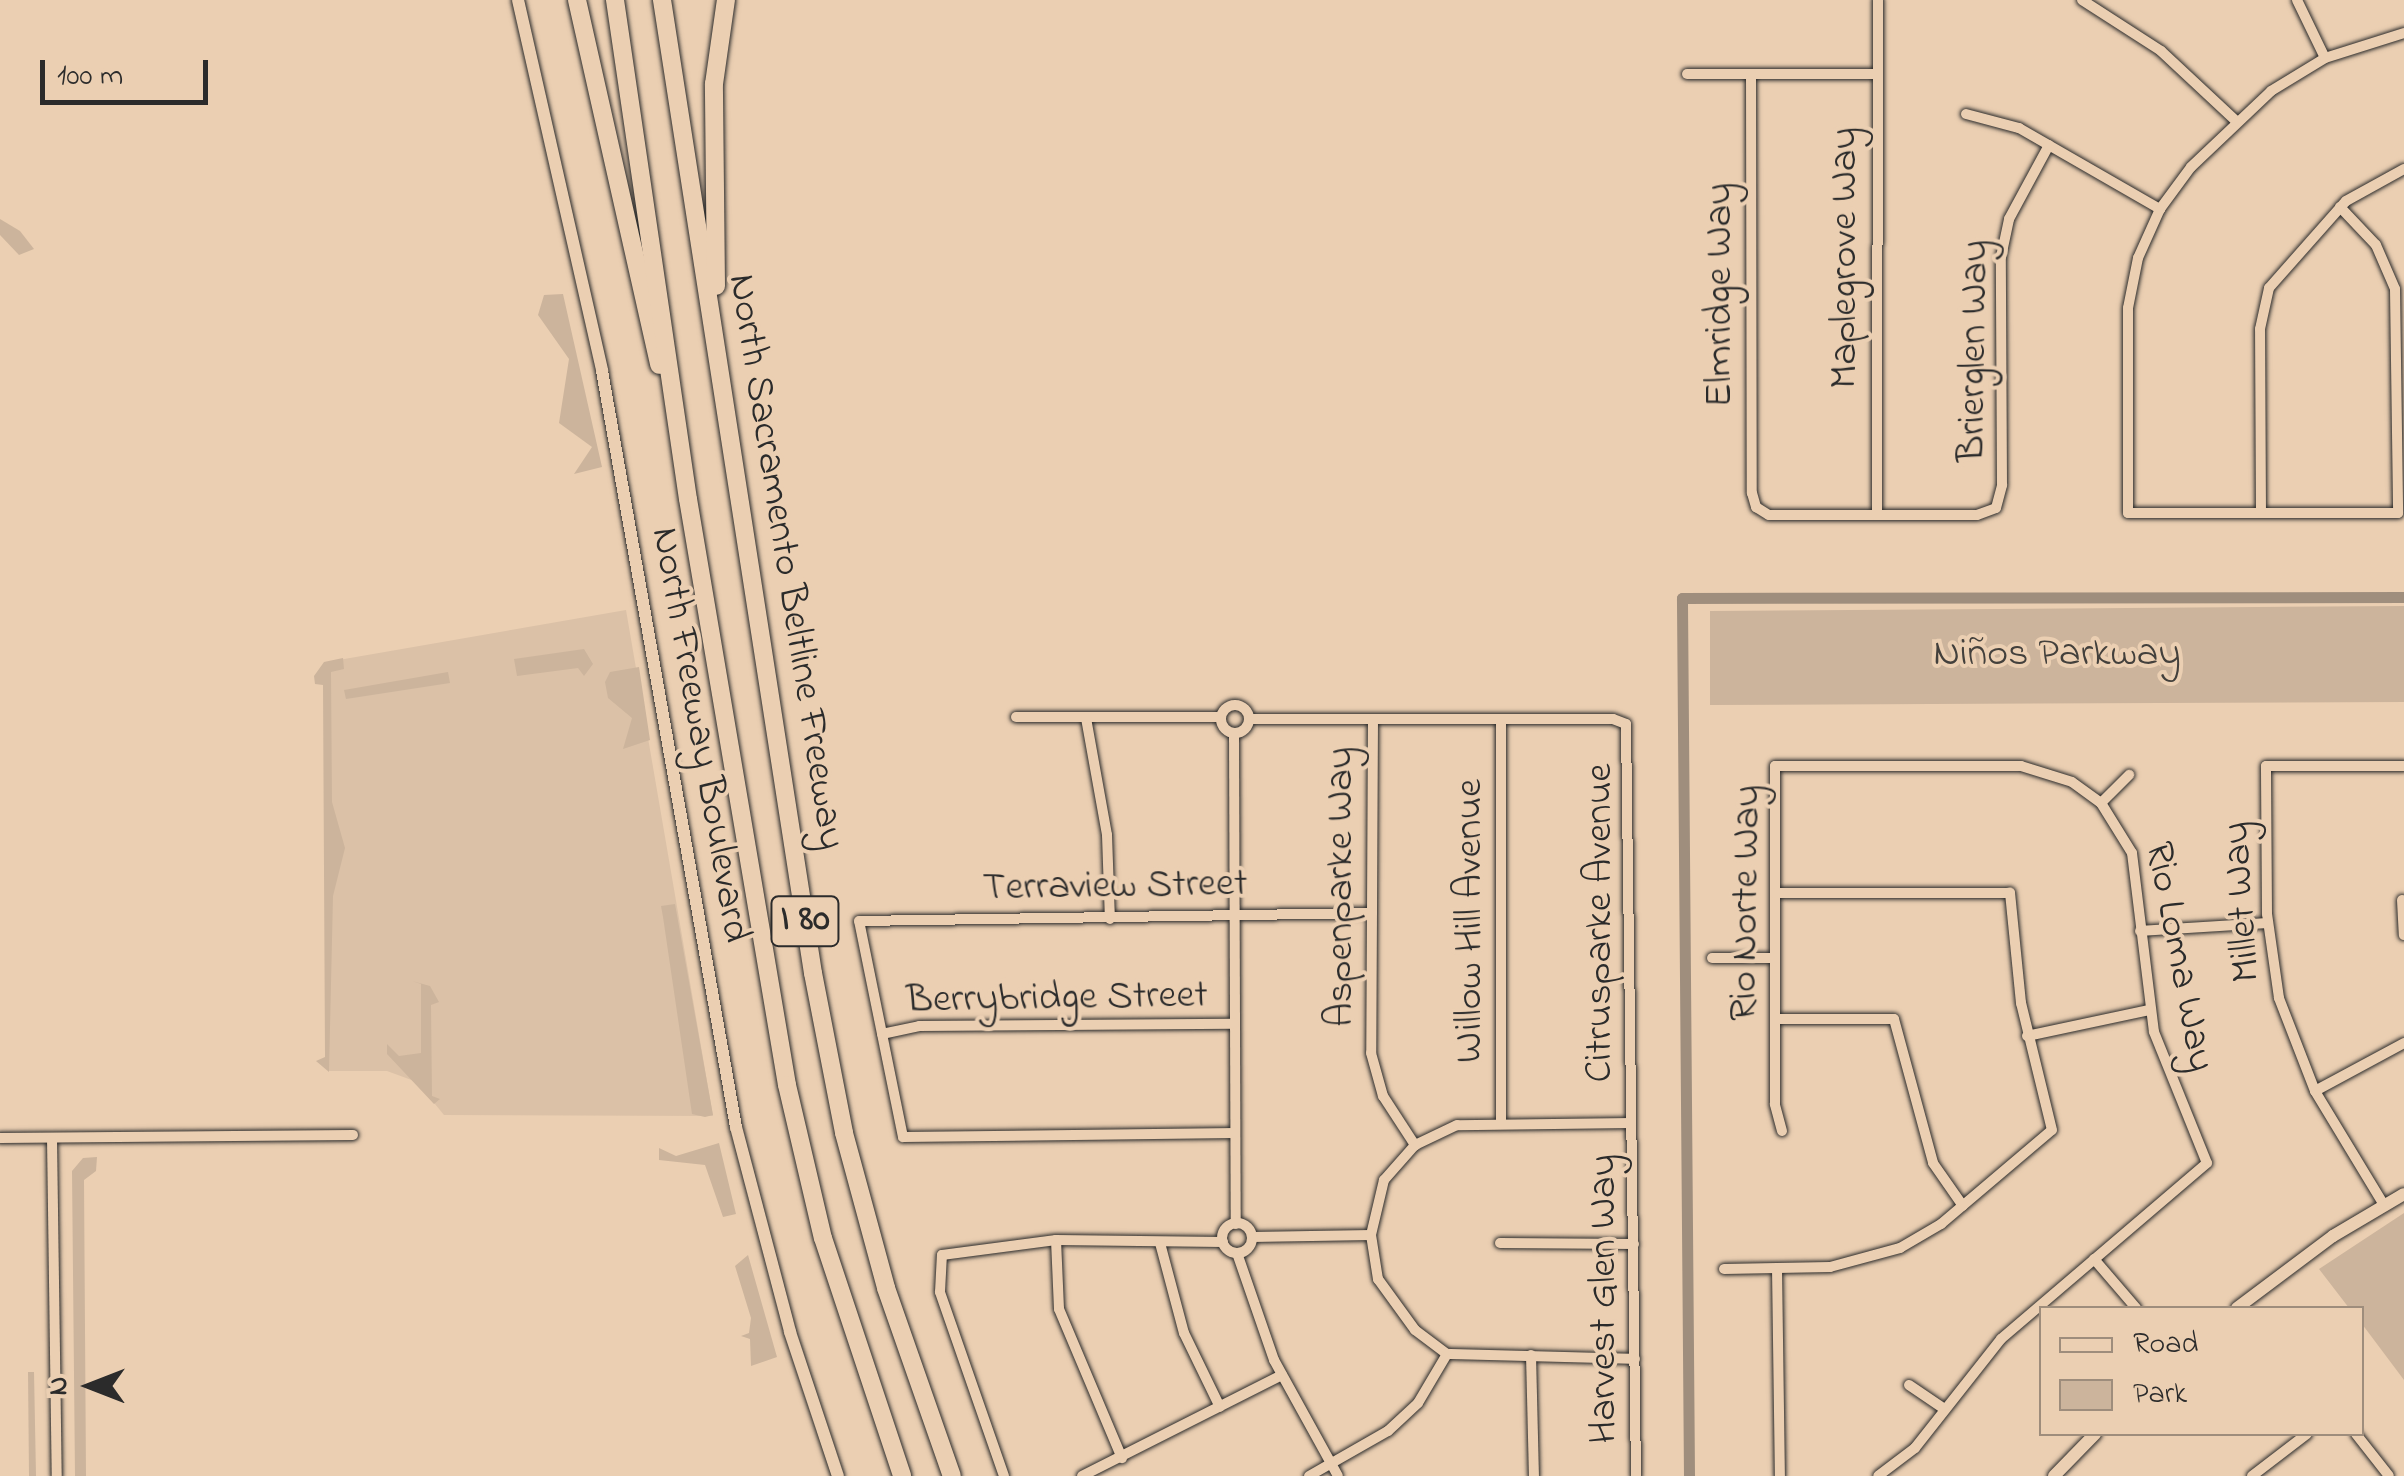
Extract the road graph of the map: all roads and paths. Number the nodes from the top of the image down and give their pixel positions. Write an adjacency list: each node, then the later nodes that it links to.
1 (518, 0): 92 (street, North Freeway Boulevard)
2 (577, 0): 22 (highway)
3 (615, 0): 22 (highway, North Sacramento Beltline Freeway / I 80)
4 (662, 0): 21 (highway, North Sacramento Beltline Freeway / I 80)
5 (726, 0): 21 (highway)
6 (1878, 0): 14 (street, Maplegrove Way)
7 (2082, 0): 9 (street)
8 (2297, 0): 11 (street)
9 (2098, 4): 16 (street)
10 (2404, 33): 11 (street)
11 (2325, 58): 16 (street)
12 (1687, 74): 13 (street)
13 (1751, 74): 14 (street); 24 (street, Elmridge Way)
14 (1875, 74): 24 (street, Maplegrove Way)
15 (1966, 114): 17 (street)
16 (2236, 121): 20 (street)
17 (2049, 145): 20 (street); 24 (street, Brierglen Way)
18 (2404, 170): 19 (street)
19 (2340, 207): 23 (street); 23 (street)
20 (2160, 209): 23 (street)
21 (717, 352): 94 (highway, North Sacramento Beltline Freeway / I 80)
22 (688, 499): 93 (highway, North Sacramento Beltline Freeway / I 80)
23 (2261, 513)
24 (1876, 515)
25 (1016, 717): 27 (street)
26 (1221, 717): 27 (street); 28 (street, Aspenparke Way); 31 (street)
27 (1086, 718): 39 (street)
28 (1249, 720): 29 (street, Aspenparke Way); 31 (street)
29 (1373, 720): 30 (street); 38 (street, Aspenparke Way)
30 (1501, 720): 52 (street, Willow Hill Avenue); 53 (street, Citrusparke Avenue)
31 (1234, 733): 37 (street)
32 (2404, 766): 40 (street, Millet Way)
33 (2129, 775): 34 (street, Rio Loma Way)
34 (2101, 803): 35 (street, Rio Norte Way); 41 (street, Rio Loma Way)
35 (1775, 893): 44 (street, Rio Norte Way); 49 (street)
36 (2402, 900): 42 (street)
37 (1233, 913): 38 (street, Terraview Street); 39 (street, Terraview Street); 47 (street)
38 (1372, 913): 59 (street, Aspenparke Way)
39 (1110, 919): 48 (street, Terraview Street)
40 (2267, 923): 41 (street); 51 (street, Millet Way)
41 (2140, 930): 45 (street, Rio Loma Way)
42 (2404, 935)
43 (1712, 958): 44 (street)
44 (1775, 958): 46 (street, Rio Norte Way)
45 (2149, 1010): 49 (street); 72 (street, Rio Loma Way)
46 (1775, 1020): 54 (street, Rio Norte Way); 61 (street)
47 (1234, 1024): 48 (street, Berrybridge Street); 55 (street)
48 (882, 1034): 55 (street)
49 (2027, 1036): 61 (street)
50 (2404, 1044): 51 (street)
51 (2315, 1091): 62 (street, Millet Way)
52 (1500, 1120): 53 (street); 59 (street)
53 (1631, 1123): 70 (street, Harvest Glen Way)
54 (1782, 1131)
55 (1235, 1133): 63 (street)
56 (353, 1135): 58 (street)
57 (0, 1138): 58 (street)
58 (52, 1138): 91 (street)
59 (1415, 1145): 64 (street)
60 (2404, 1194): 62 (street)
61 (1963, 1206): 73 (street)
62 (2384, 1206): 75 (street)
63 (1236, 1224): 65 (street); 67 (street)
64 (1370, 1236): 65 (street); 79 (street)
65 (1252, 1237): 71 (street)
66 (1056, 1240): 68 (street); 89 (street); 95 (street)
67 (1223, 1242): 68 (street); 71 (street)
68 (1160, 1243): 84 (street)
69 (1500, 1243): 70 (street)
70 (1634, 1244): 81 (street, Harvest Glen Way)
71 (1236, 1253): 82 (street)
72 (2094, 1259): 76 (street); 77 (street)
73 (1777, 1268): 74 (street); 101 (street)
74 (1724, 1269)
75 (2253, 1303)
76 (2040, 1306)
77 (2134, 1306)
78 (2039, 1307): 85 (street)
79 (1447, 1354): 80 (street); 90 (street)
80 (1531, 1355): 81 (street); 99 (street)
81 (1635, 1359): 100 (street, Harvest Glen Way)
82 (1282, 1375): 84 (street); 90 (street)
83 (1909, 1385): 85 (street)
84 (1220, 1407): 89 (street)
85 (1942, 1408): 102 (street)
86 (2093, 1436): 103 (street)
87 (2304, 1436): 104 (street)
88 (2358, 1436): 105 (street)
89 (1122, 1458): 96 (street)
90 (1331, 1464): 97 (street); 98 (street)
91 (57, 1476)
92 (838, 1476)
93 (902, 1476)
94 (952, 1476)
95 (1004, 1476)
96 (1082, 1476)
97 (1309, 1476)
98 (1338, 1476)
99 (1534, 1476)
100 (1636, 1476)
101 (1780, 1476)
102 (1878, 1476)
103 (2054, 1476)
104 (2252, 1476)
105 (2390, 1476)

